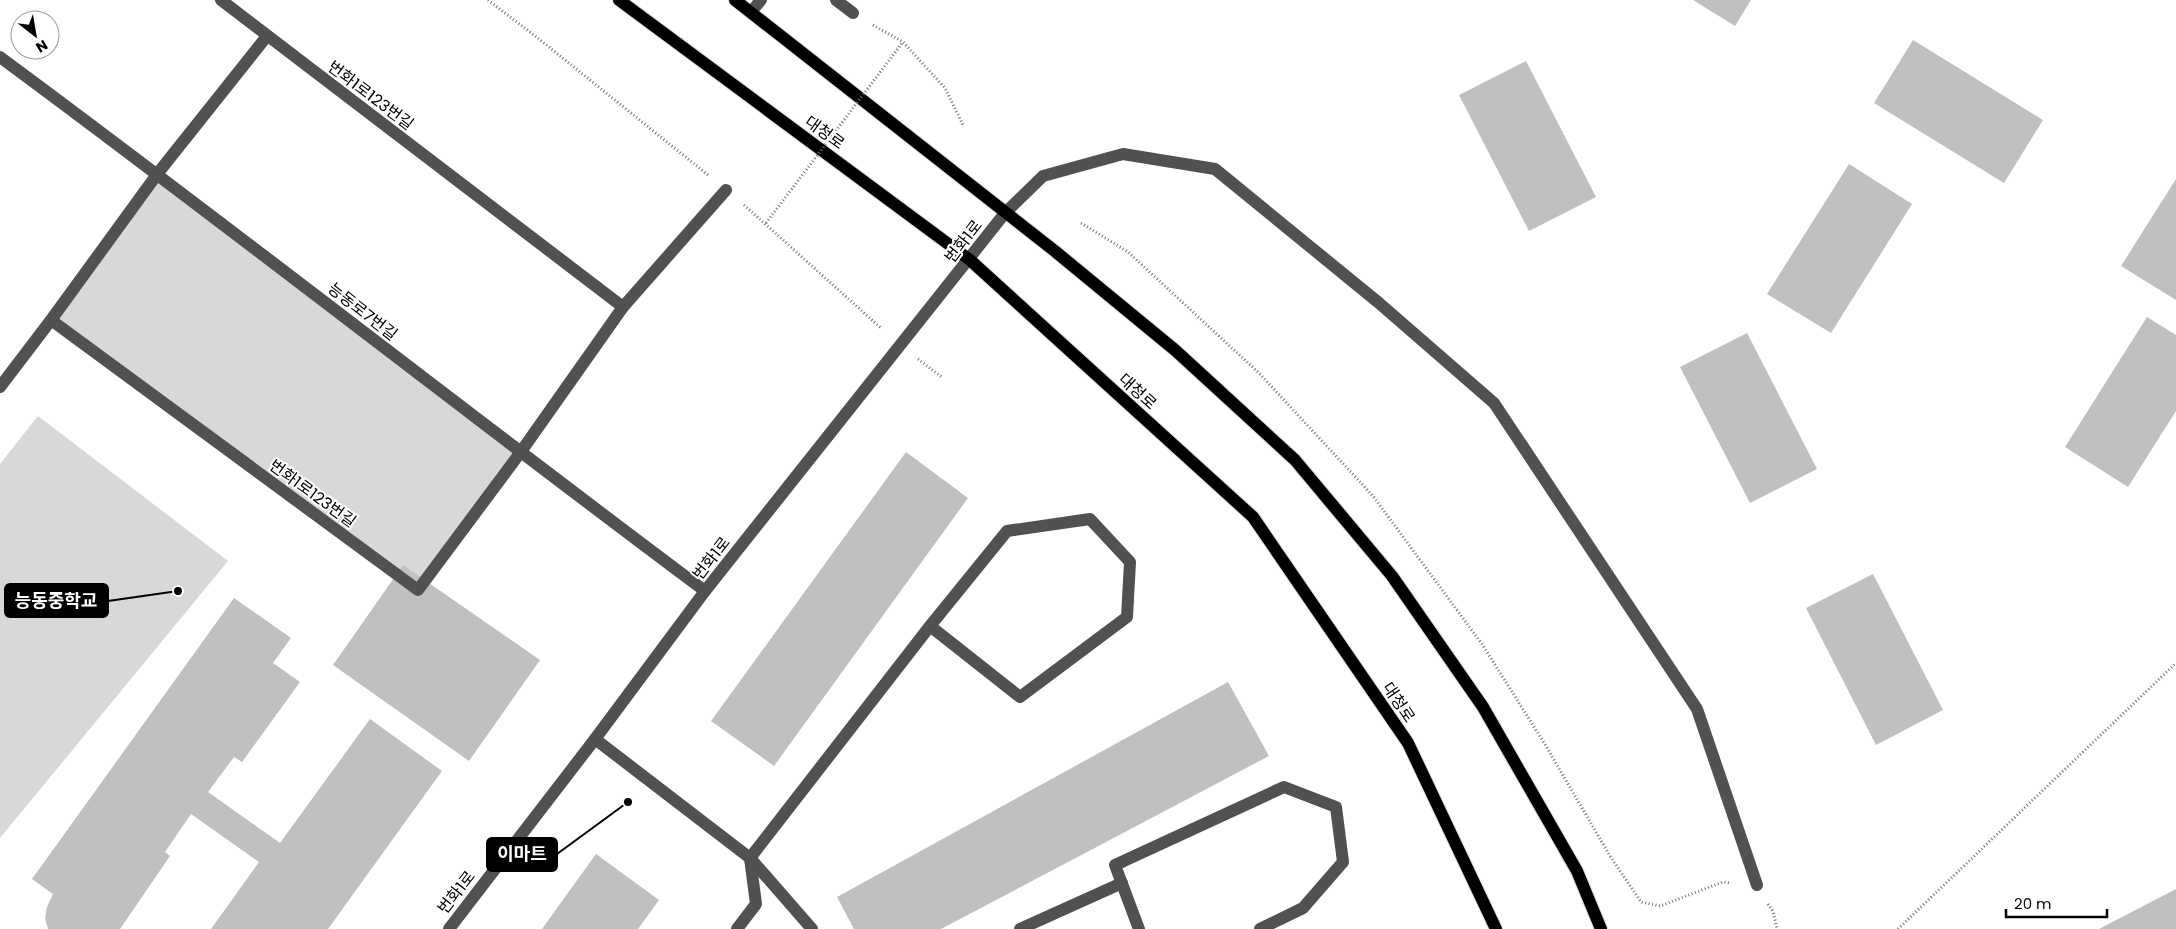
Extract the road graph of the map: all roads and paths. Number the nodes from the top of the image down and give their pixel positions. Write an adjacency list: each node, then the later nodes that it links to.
1 (221, 0): 9 (street, 번화1로123번길)
2 (488, 0): 14 (path)
3 (619, 0): 17 (main road, 대청로)
4 (735, 0): 7 (main road)
5 (761, 0): 7 (street)
6 (836, 0): 8 (street)
7 (751, 12): 15 (main road)
8 (853, 13): 10 (path)
9 (267, 36): 13 (street); 18 (street, 번화1로123번길)
10 (903, 42): 12 (path); 16 (path, bridge)
11 (0, 56): 13 (street, 능동로7번길)
12 (964, 127)
13 (158, 173): 19 (street); 23 (street, 능동로7번길)
14 (726, 190): 16 (path); 18 (street)
15 (1006, 213): 17 (street, 번화1로); 30 (street, 번화1로); 38 (main road)
16 (766, 223): 20 (path)
17 (970, 260): 20 (street, 번화1로); 37 (main road, 대청로)
18 (623, 307): 23 (street)
19 (51, 320): 22 (street); 23 (street, 번화1로123번길)
20 (900, 346): 21 (path); 24 (street, 번화1로)
21 (943, 378)
22 (0, 387)
23 (520, 453): 24 (street, 능동로7번길)
24 (705, 591): 27 (street, 번화1로)
25 (930, 626): 25 (street); 28 (street)
26 (2176, 663): 39 (path)
27 (595, 739): 28 (street); 31 (street, 번화1로)
28 (750, 858): 32 (street); 33 (street)
29 (1122, 883): 34 (street); 35 (street); 36 (street)
30 (1757, 885)
31 (449, 929)
32 (737, 929)
33 (812, 929)
34 (1020, 929)
35 (1139, 929)
36 (1260, 929)
37 (1496, 929)
38 (1601, 929)
39 (1898, 929)

